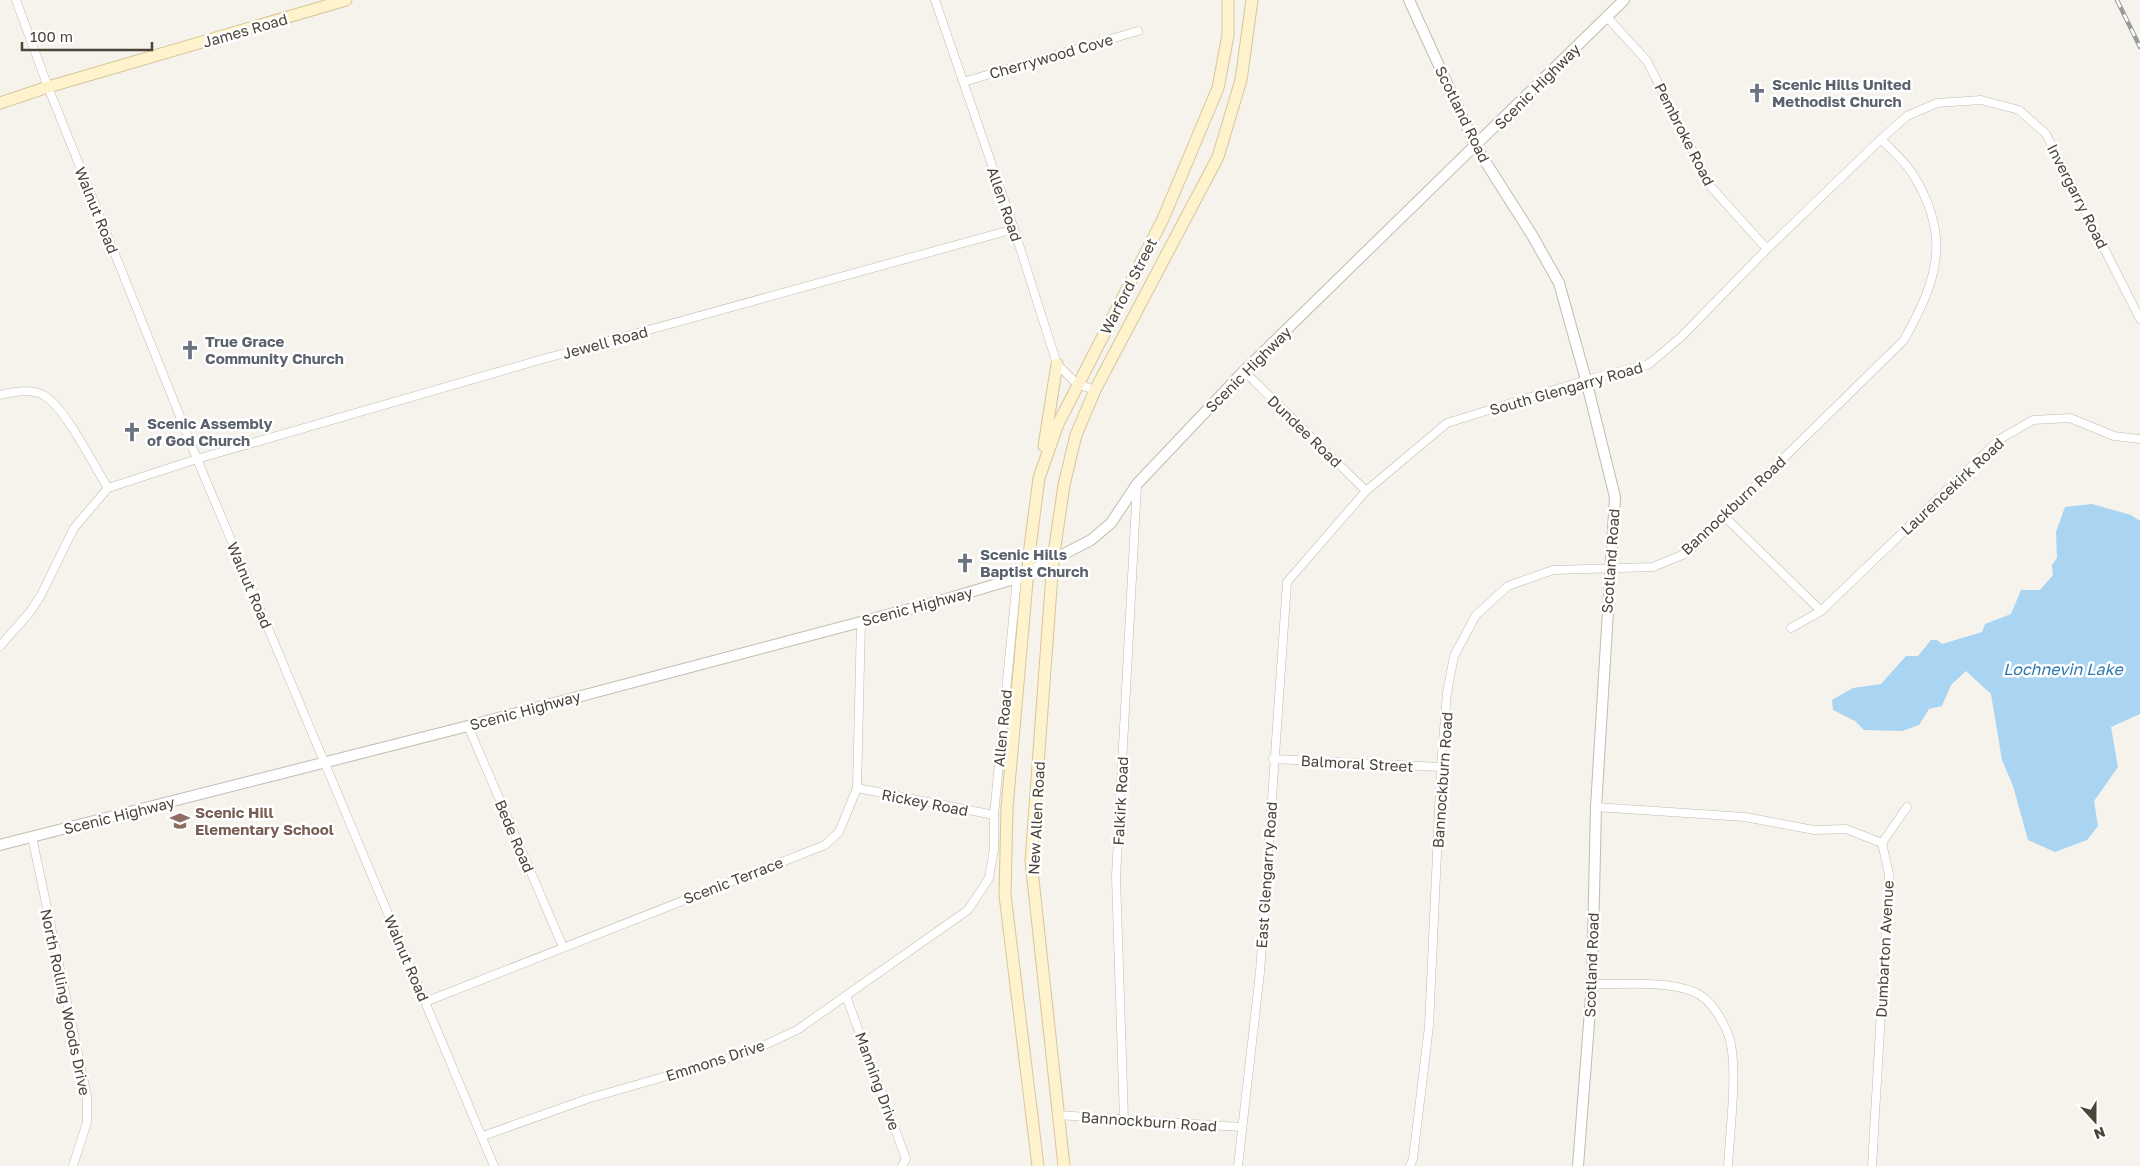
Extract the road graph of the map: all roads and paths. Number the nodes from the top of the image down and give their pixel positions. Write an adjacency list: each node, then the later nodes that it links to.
1 (16, 0): 11 (street, Walnut Road)
2 (346, 0): 11 (main road, James Road)
3 (935, 0): 10 (street, Allen Road)
4 (1228, 0): 21 (main road, Warford Street)
5 (1252, 0): 22 (main road, Warford Street)
6 (1409, 0): 14 (street, Scotland Road)
7 (1624, 0): 8 (street, Scenic Highway)
8 (1607, 17): 14 (street, Scenic Highway); 16 (street, Pembroke Road)
9 (1138, 31): 10 (street, Cherrywood Cove)
10 (963, 82): 15 (street, Allen Road)
11 (48, 87): 12 (main road, James Road); 25 (street, Walnut Road)
12 (0, 103)
13 (1881, 139): 16 (street, South Glengarry Road); 17 (street, Invergarry Road); 30 (street, Bannockburn Road)
14 (1476, 147): 19 (street, Scenic Highway); 20 (street, Scotland Road)
15 (1014, 229): 18 (street, Allen Road); 25 (street, Jewell Road)
16 (1766, 249): 20 (street, South Glengarry Road)
17 (2140, 318)
18 (1057, 364): 21 (street, Allen Road); 26 (main road)
19 (1244, 372): 27 (street, Scenic Highway); 29 (street, Dundee Road)
20 (1586, 380): 29 (street, South Glengarry Road); 32 (street, Scotland Road)
21 (1077, 384): 22 (street, Allen Road); 26 (main road, Warford Street)
22 (1095, 390): 31 (main road, Warford Street)
23 (0, 395): 28 (street)
24 (2140, 439): 36 (street, Laurencekirk Road)
25 (197, 459): 28 (street, Jewell Road); 42 (street, Walnut Road)
26 (1042, 466): 33 (main road, Warford Street)
27 (1137, 484): 31 (street, Scenic Highway); 57 (street, Falkirk Road)
28 (108, 488): 39 (street)
29 (1366, 491): 35 (street, South Glengarry Road)
30 (1724, 516): 32 (street, Bannockburn Road); 36 (street)
31 (1053, 560): 33 (street, Scenic Highway); 56 (main road, New Allen Road)
32 (1609, 567): 43 (street, Bannockburn Road); 45 (street, Scotland Road)
33 (1029, 572): 34 (street, Scenic Highway); 63 (main road, New Allen Road)
34 (1017, 578): 37 (street, Scenic Highway); 47 (street, Allen Road)
35 (1287, 582): 41 (street, East Glengarry Road)
36 (1821, 611): 38 (street, Laurencekirk Road)
37 (861, 622): 40 (street, Scenic Highway); 44 (street, Scenic Terrace)
38 (1791, 628)
39 (0, 646)
40 (468, 726): 42 (street, Scenic Highway); 52 (street, Bede Road)
41 (1273, 759): 43 (street, Balmoral Street); 58 (street, East Glengarry Road)
42 (325, 763): 48 (street, Scenic Highway); 55 (street, Walnut Road)
43 (1441, 767): 66 (street, Bannockburn Road)
44 (857, 788): 47 (street, Rickey Road); 52 (street, Scenic Terrace)
45 (1596, 807): 49 (street); 53 (street, Scotland Road)
46 (1907, 807): 49 (street)
47 (994, 815): 51 (street, Allen Road)
48 (32, 836): 50 (street, Scenic Highway); 60 (street, North Rolling Woods Drive)
49 (1882, 843): 69 (street, Dumbarton Avenue)
50 (0, 846)
51 (989, 878): 54 (street, Emmons Drive)
52 (563, 946): 55 (street, Scenic Terrace)
53 (1592, 984): 67 (street, Scotland Road); 68 (street)
54 (846, 996): 59 (street, Emmons Drive); 62 (street, Manning Drive)
55 (425, 1002): 59 (street, Walnut Road)
56 (1057, 1115): 57 (street, Bannockburn Road); 64 (main road, New Allen Road)
57 (1124, 1119): 58 (street, Bannockburn Road)
58 (1241, 1127): 65 (street, East Glengarry Road)
59 (483, 1136): 61 (street, Walnut Road)
60 (73, 1166)
61 (494, 1166)
62 (902, 1166)
63 (1038, 1166)
64 (1064, 1166)
65 (1238, 1166)
66 (1410, 1166)
67 (1578, 1166)
68 (1728, 1166)
69 (1872, 1166)

